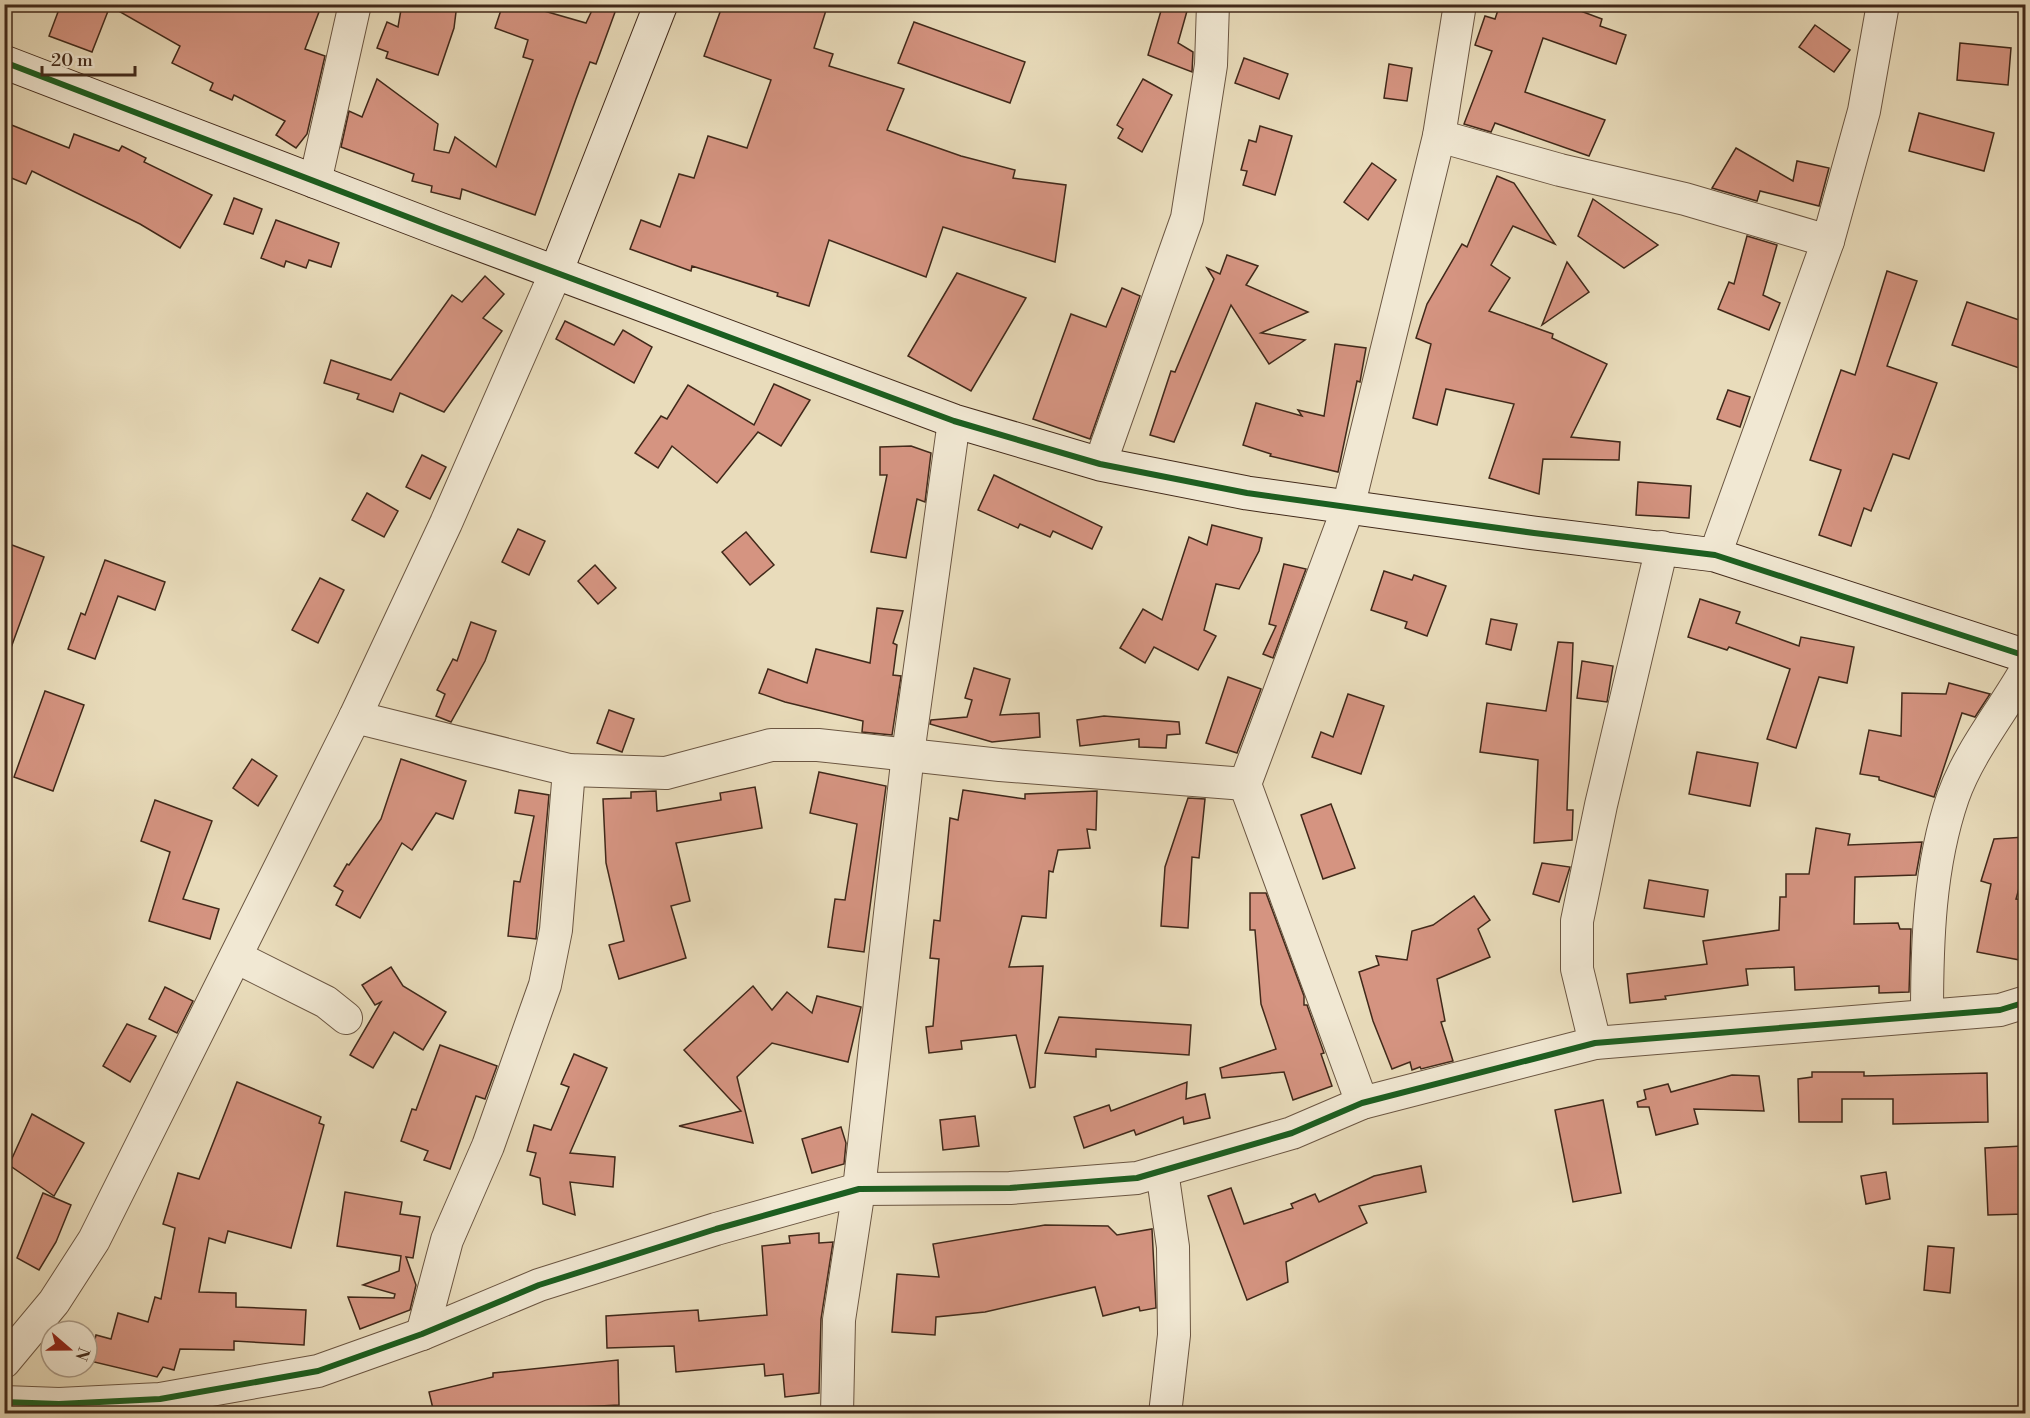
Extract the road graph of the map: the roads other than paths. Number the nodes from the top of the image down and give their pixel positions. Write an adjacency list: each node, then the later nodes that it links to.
1 (356, 4): 8 (street)
2 (661, 4): 10 (street)
3 (1213, 4): 12 (street)
4 (1460, 4): 7 (street)
5 (1883, 4): 9 (street)
6 (4, 62): 8 (street)
7 (1439, 136): 9 (street); 13 (street)
8 (315, 182): 10 (street)
9 (1828, 241): 15 (street)
10 (556, 272): 11 (street); 18 (street)
11 (954, 421): 12 (street); 19 (street)
12 (1100, 464): 13 (street)
13 (1348, 508): 14 (street); 21 (street)
14 (1662, 547): 15 (street); 26 (street)
15 (1715, 555): 16 (street)
16 (2025, 656)
17 (2025, 670): 24 (street)
18 (355, 717): 20 (street); 22 (street)
19 (908, 754): 20 (street); 21 (street); 29 (street)
20 (569, 770): 30 (street)
21 (1245, 784): 27 (street)
22 (236, 957): 25 (street); 31 (street)
23 (2025, 1002): 24 (street)
24 (1927, 1016): 26 (street)
25 (346, 1018)
26 (1595, 1043): 27 (street)
27 (1362, 1103): 28 (street)
28 (1162, 1171): 29 (street); 34 (street)
29 (859, 1189): 30 (street); 33 (street)
30 (422, 1334): 32 (street)
31 (4, 1362)
32 (4, 1402)
33 (837, 1413)
34 (1165, 1413)

